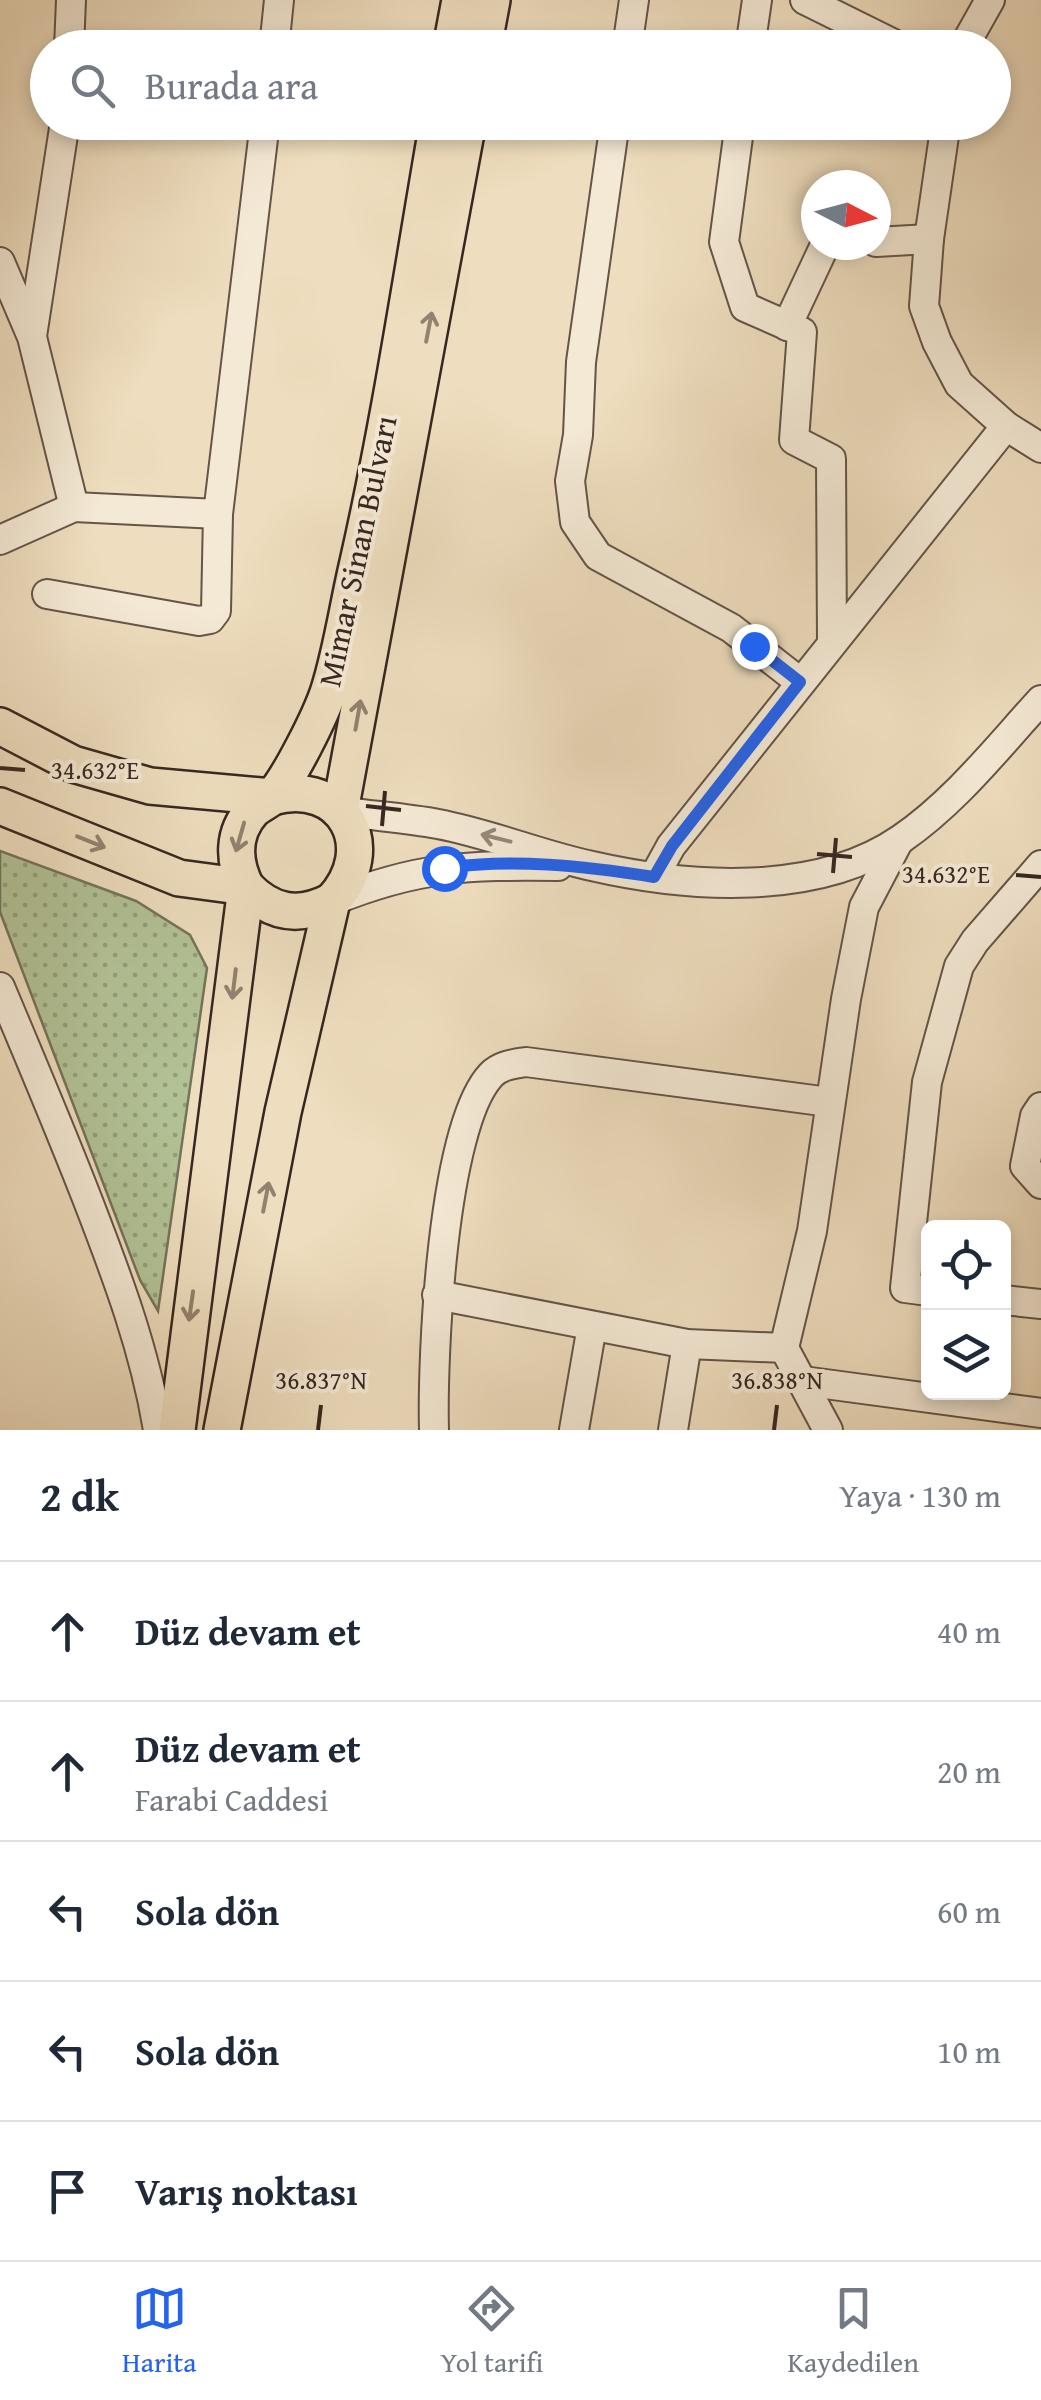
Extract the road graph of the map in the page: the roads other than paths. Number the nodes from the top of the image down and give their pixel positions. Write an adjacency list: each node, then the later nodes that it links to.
1 (71, 0): 9 (street)
2 (279, 0): 10 (street)
3 (460, 0): 11 (main road)
4 (492, 0): 12 (main road)
5 (634, 0): 13 (street)
6 (756, 0): 14 (street)
7 (804, 0): 15 (street)
8 (990, 0): 16 (street)
9 (69, 30)
10 (276, 30)
11 (454, 30)
12 (486, 30)
13 (629, 30)
14 (752, 30)
15 (865, 30)
16 (973, 30)
17 (62, 140): 29 (street)
18 (262, 140): 33 (street)
19 (435, 140): 40 (main road, Mimar Sinan Bulvarı)
20 (465, 140): 42 (main road, Mimar Sinan Bulvarı, one-way to 20)
21 (612, 140): 37 (street)
22 (738, 140): 28 (street)
23 (943, 140): 24 (street)
24 (928, 239): 25 (street); 30 (street)
25 (891, 241)
26 (818, 260): 28 (street)
27 (0, 262): 29 (street)
28 (787, 326): 36 (street)
29 (32, 337): 32 (street)
30 (1006, 426): 31 (street); 36 (street)
31 (1041, 448)
32 (74, 506): 33 (street); 34 (street)
33 (218, 514): 35 (street)
34 (0, 540)
35 (47, 594)
36 (832, 642): 37 (street)
37 (800, 682): 46 (street)
38 (1041, 700): 43 (street)
39 (0, 726): 40 (main road)
40 (272, 797): 42 (main road); 47 (main road, Mimar Sinan Bulvarı, one-way to 47)
41 (0, 806): 47 (main road, one-way to 47)
42 (340, 811): 45 (street, one-way to 42); 48 (main road, Mimar Sinan Bulvarı)
43 (899, 840): 46 (street); 50 (street)
44 (1041, 865): 53 (street)
45 (590, 866): 46 (street); 48 (street)
46 (654, 877)
47 (246, 887): 48 (main road); 63 (main road, Mimar Sinan Bulvarı, one-way to 63)
48 (332, 901): 64 (main road, Mimar Sinan Bulvarı, one-way to 48)
49 (0, 986): 62 (street)
50 (829, 1102): 54 (street); 59 (street)
51 (1041, 1107): 52 (street)
52 (1041, 1184)
53 (921, 1290)
54 (437, 1296): 57 (street); 65 (street)
55 (1011, 1301): 56 (street)
56 (1041, 1304)
57 (592, 1326): 58 (street); 66 (street)
58 (687, 1344): 59 (street); 67 (street)
59 (784, 1348): 60 (street)
60 (802, 1381): 61 (street); 68 (street)
61 (1041, 1413)
62 (158, 1430)
63 (177, 1430)
64 (222, 1430)
65 (434, 1430)
66 (574, 1430)
67 (672, 1430)
68 (828, 1430)

